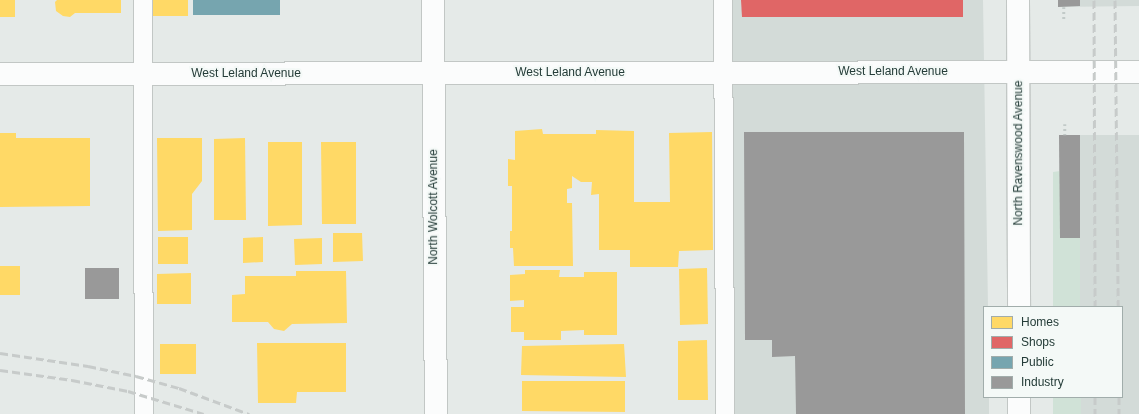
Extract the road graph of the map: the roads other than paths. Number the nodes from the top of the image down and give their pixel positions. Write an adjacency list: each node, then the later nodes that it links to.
1 (143, 0): 9 (lane)
2 (433, 0): 10 (street, North Wolcott Avenue)
3 (723, 0): 7 (lane)
4 (1018, 0): 5 (street, North Ravenswood Avenue)
5 (1019, 72): 6 (street, West Leland Avenue); 7 (street, West Leland Avenue); 11 (street, North Ravenswood Avenue)
6 (1139, 72)
7 (723, 73): 10 (street, West Leland Avenue); 15 (lane)
8 (0, 74): 9 (street, West Leland Avenue)
9 (143, 74): 10 (street, West Leland Avenue); 13 (lane)
10 (432, 74): 14 (street, North Wolcott Avenue)
11 (1019, 306)
12 (1019, 398): 16 (street)
13 (144, 414)
14 (436, 414)
15 (725, 414)
16 (1019, 414)

